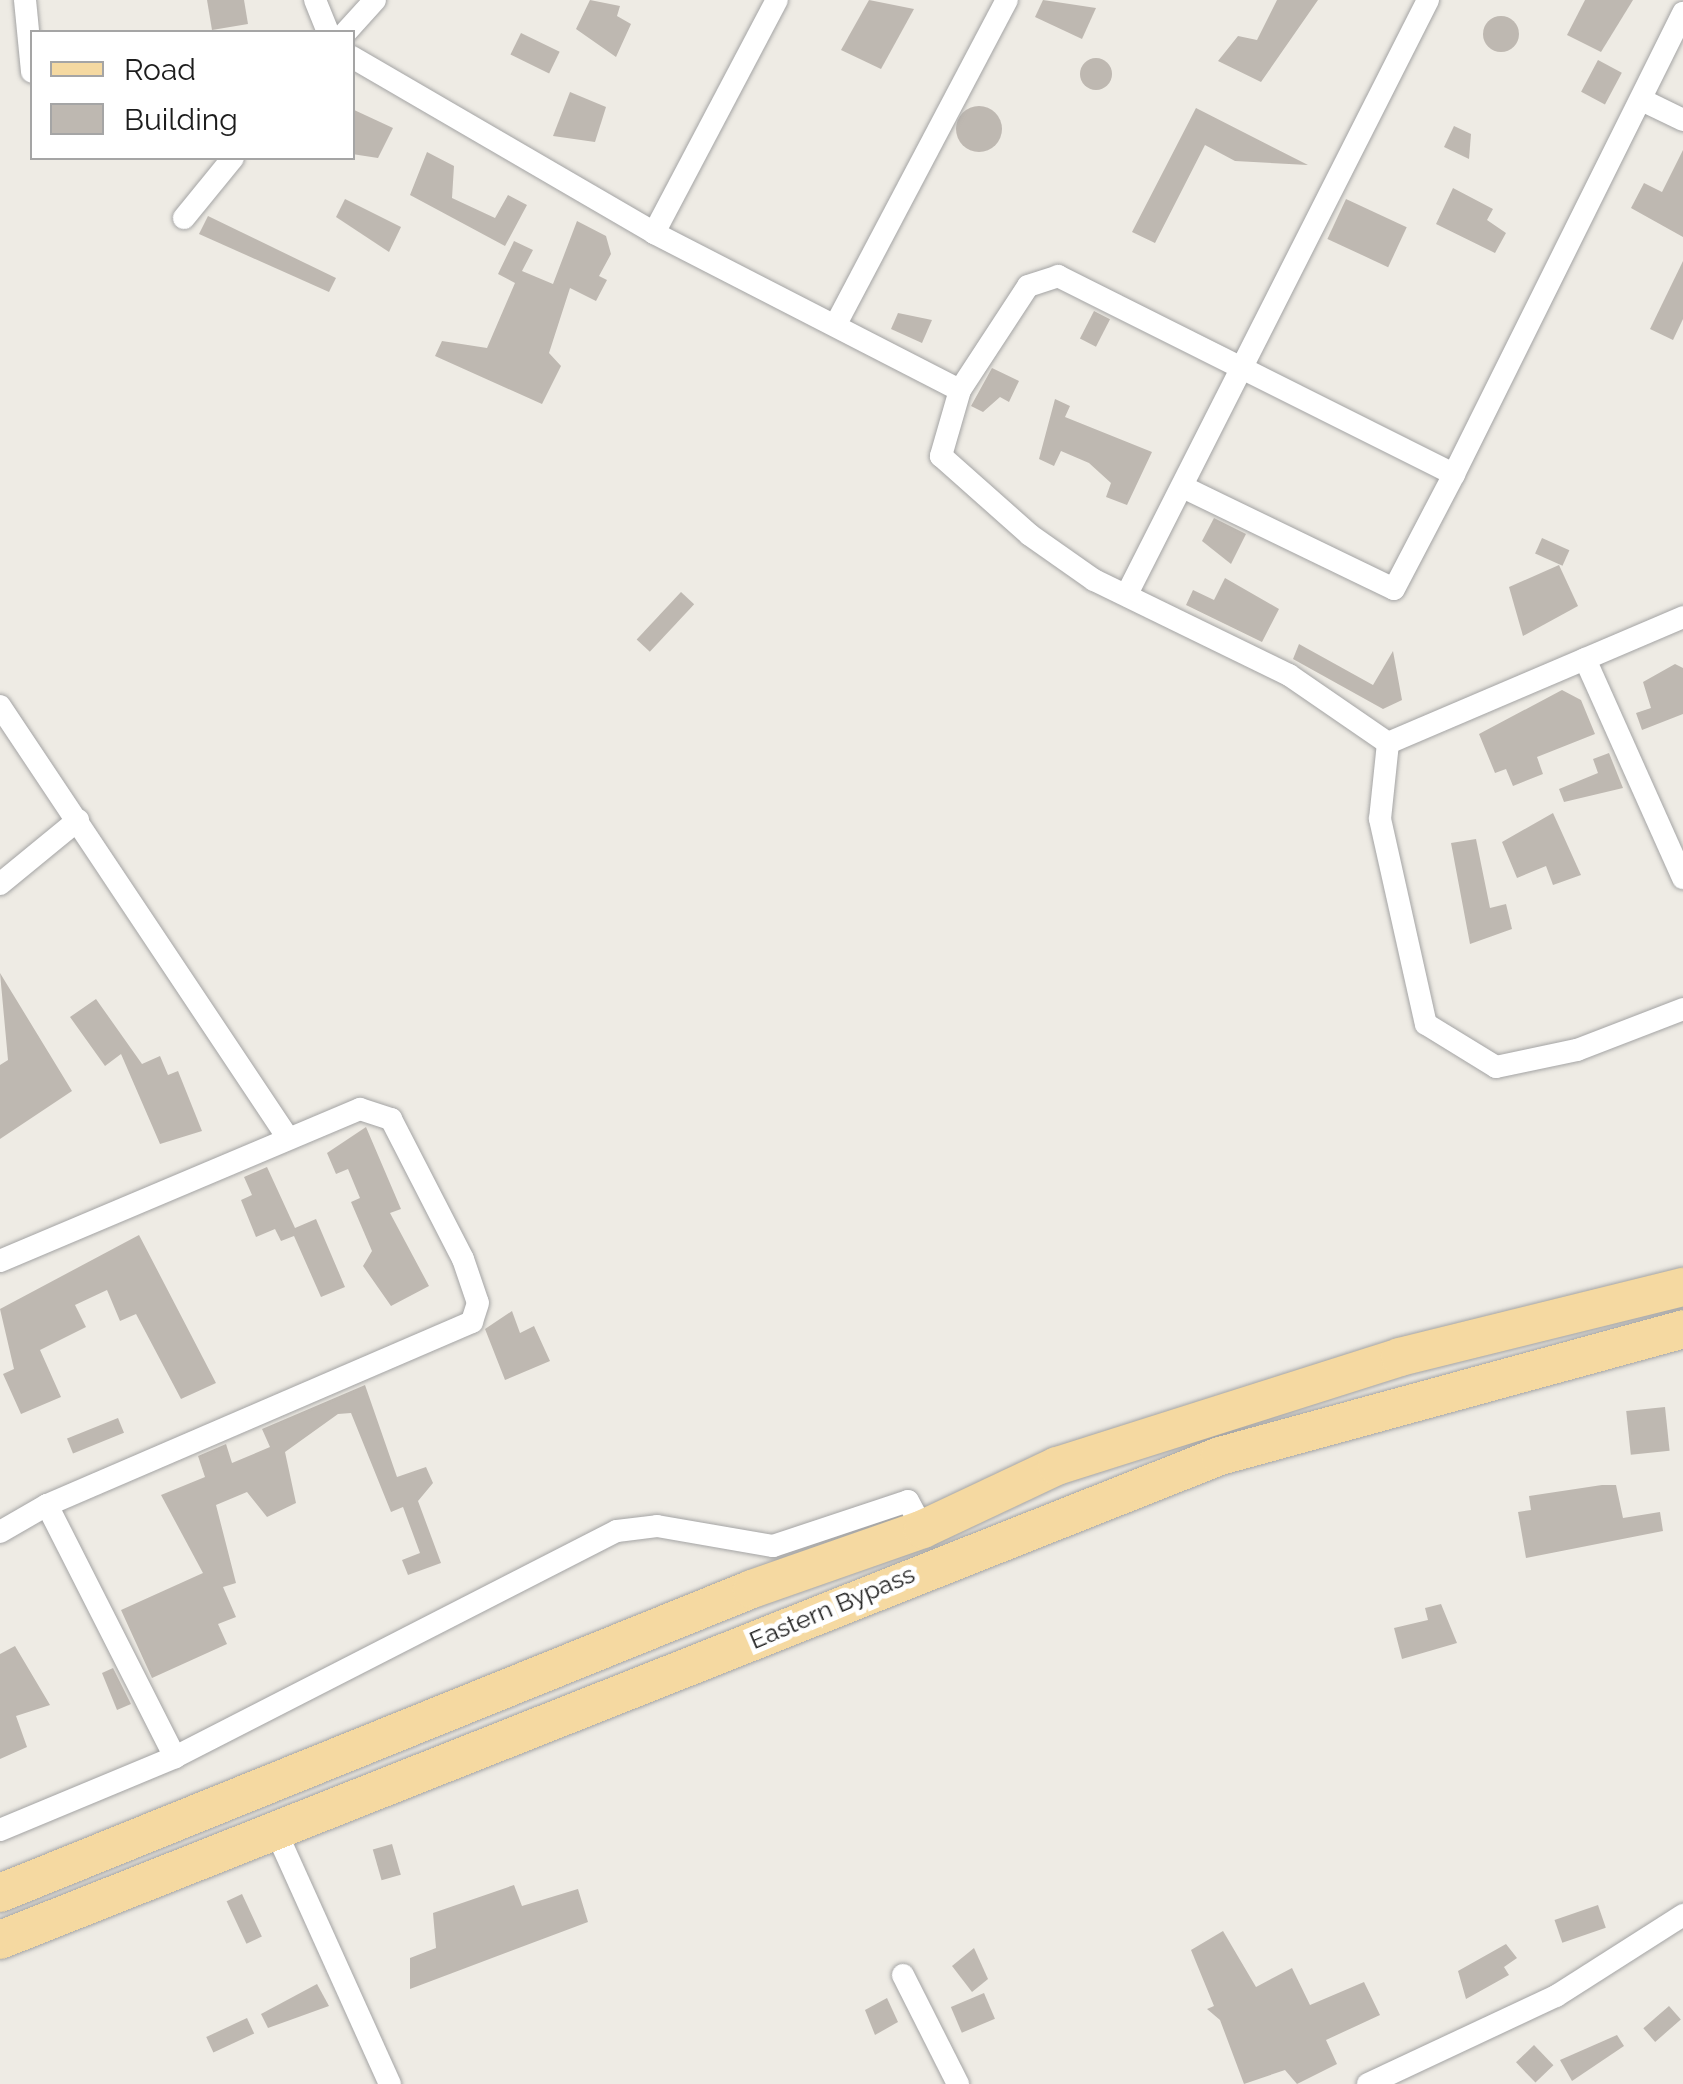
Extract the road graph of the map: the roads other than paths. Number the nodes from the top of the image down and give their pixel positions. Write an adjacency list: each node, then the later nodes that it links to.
1 (25, 0): 10 (street)
2 (315, 0): 8 (street)
3 (374, 0): 9 (street)
4 (777, 0): 16 (street)
5 (1007, 0): 17 (street)
6 (1428, 0): 18 (street)
7 (1683, 13): 12 (street)
8 (327, 30)
9 (348, 30)
10 (30, 51)
11 (355, 59): 16 (street)
12 (1646, 102): 13 (street); 20 (street)
13 (1683, 120)
14 (231, 160): 15 (street)
15 (184, 218)
16 (654, 233): 17 (street)
17 (836, 324): 19 (street)
18 (1242, 373): 19 (street); 20 (street); 21 (street)
19 (960, 390): 22 (street)
20 (1454, 474): 21 (street)
21 (1183, 487): 22 (street)
22 (1126, 594): 26 (street)
23 (1683, 617): 24 (street)
24 (1585, 659): 26 (street); 28 (street)
25 (0, 706): 27 (street)
26 (1388, 743): 30 (street)
27 (78, 820): 29 (street); 31 (street)
28 (1683, 878)
29 (0, 884)
30 (1683, 1010)
31 (288, 1138): 32 (street); 35 (street)
32 (0, 1261)
33 (1683, 1287): 36 (main road, Eastern Bypass)
34 (1683, 1329): 40 (main road, Eastern Bypass)
35 (47, 1505): 37 (street); 38 (street)
36 (923, 1530): 38 (street); 39 (main road, Eastern Bypass)
37 (0, 1532)
38 (175, 1757): 41 (street)
39 (324, 1765): 40 (main road); 43 (main road, Eastern Bypass)
40 (344, 1806): 42 (main road, Eastern Bypass)
41 (0, 1830)
42 (278, 1836): 45 (main road, Eastern Bypass); 47 (street)
43 (0, 1893)
44 (1683, 1915): 49 (street)
45 (0, 1940)
46 (903, 1975): 48 (street)
47 (390, 2084)
48 (958, 2084)
49 (1368, 2084)

